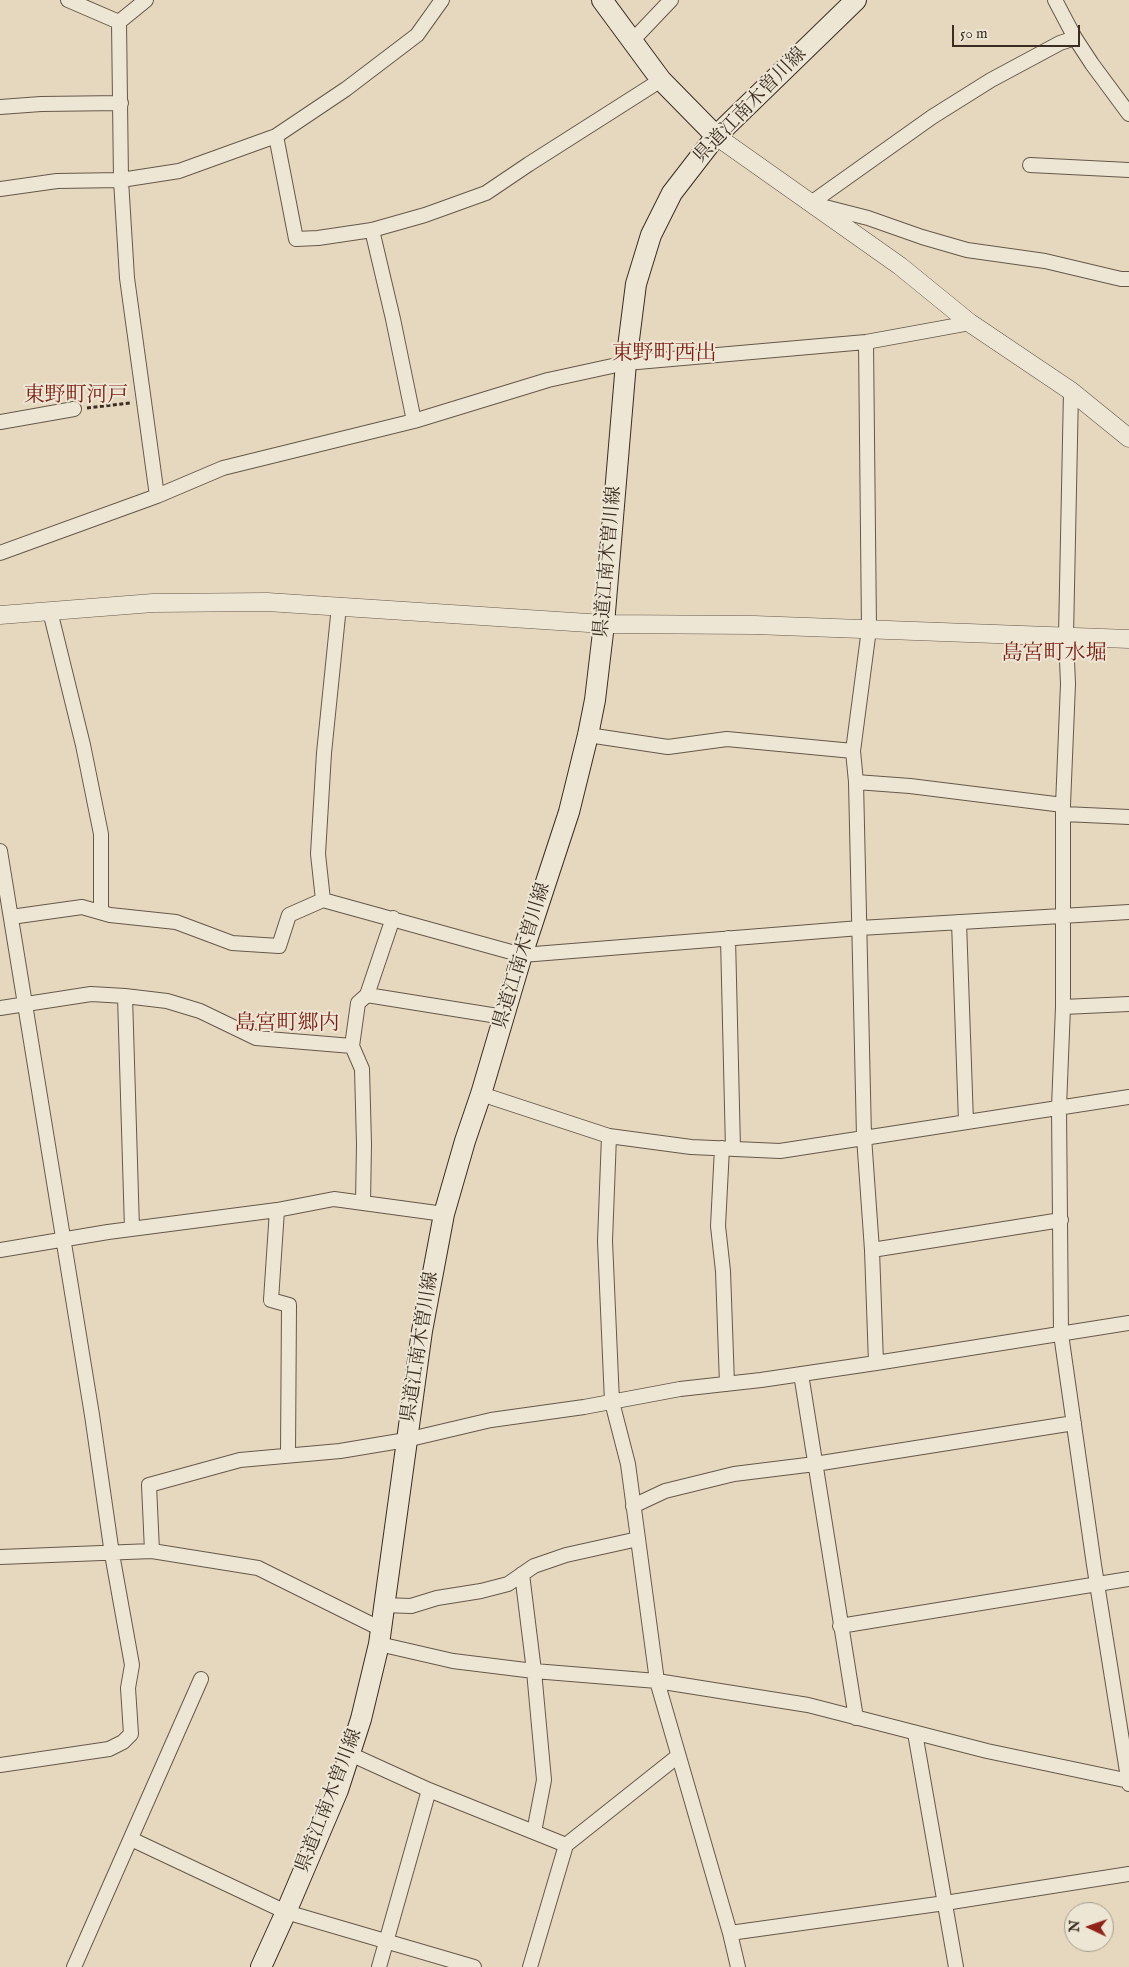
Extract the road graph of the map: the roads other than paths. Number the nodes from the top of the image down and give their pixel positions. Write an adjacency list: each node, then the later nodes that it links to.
1 (68, 0): 8 (street)
2 (146, 0): 8 (street)
3 (442, 0): 15 (street)
4 (602, 0): 10 (main road)
5 (671, 0): 10 (street)
6 (856, 0): 16 (main road, 県道江南木曽川線)
7 (1055, 0): 9 (street)
8 (119, 22): 12 (street)
9 (1075, 38): 14 (street); 21 (street)
10 (632, 41): 11 (main road)
11 (661, 80): 16 (main road); 22 (street)
12 (121, 103): 13 (street); 19 (street)
13 (0, 107)
14 (1129, 114)
15 (276, 136): 19 (street); 22 (street)
16 (716, 136): 21 (street); 26 (main road, 県道江南木曽川線)
17 (1030, 165): 18 (street)
18 (1129, 170)
19 (121, 180): 20 (street); 32 (street)
20 (0, 188)
21 (811, 203): 23 (street); 24 (street)
22 (372, 230): 29 (street)
23 (1129, 279)
24 (970, 323): 25 (street); 27 (street)
25 (866, 342): 26 (street); 38 (street)
26 (626, 363): 29 (street); 37 (main road, 県道江南木曽川線)
27 (1071, 391): 31 (street); 39 (street)
28 (74, 409): 30 (street)
29 (414, 420): 32 (street)
30 (0, 422)
31 (1129, 438)
32 (157, 496): 33 (street)
33 (0, 553)
34 (339, 606): 35 (street); 37 (street); 47 (street)
35 (50, 611): 36 (street); 48 (street)
36 (0, 615)
37 (604, 624): 38 (street); 41 (main road, 県道江南木曽川線)
38 (869, 629): 39 (street); 42 (street)
39 (1066, 636): 40 (street); 44 (street)
40 (1129, 639)
41 (588, 736): 42 (street); 56 (main road, 県道江南木曽川線)
42 (853, 750): 43 (street)
43 (856, 782): 44 (street); 54 (street)
44 (1064, 809): 45 (street); 50 (street)
45 (1129, 817)
46 (0, 851): 51 (street)
47 (323, 900): 48 (street); 52 (street)
48 (101, 912): 51 (street)
49 (1129, 912): 50 (street)
50 (1062, 915): 53 (street); 61 (street)
51 (11, 917): 59 (street)
52 (393, 918): 56 (street); 57 (street)
53 (959, 922): 54 (street); 68 (street)
54 (860, 928): 55 (street); 70 (street)
55 (728, 938): 56 (street); 71 (street)
56 (522, 955): 63 (main road, 県道江南木曽川線)
57 (367, 995): 63 (street); 64 (street)
58 (125, 996): 59 (street); 64 (street); 76 (street)
59 (26, 1004): 62 (street); 77 (street)
60 (1129, 1004): 61 (street)
61 (1063, 1007): 67 (street)
62 (0, 1008)
63 (504, 1017): 65 (main road, 県道江南木曽川線)
64 (352, 1046): 72 (street)
65 (481, 1094): 69 (street); 74 (main road, 県道江南木曽川線)
66 (1129, 1097): 67 (street)
67 (1059, 1107): 68 (street); 75 (street)
68 (966, 1122): 70 (street)
69 (609, 1136): 71 (street); 85 (street)
70 (864, 1137): 71 (street); 79 (street)
71 (728, 1148): 84 (street)
72 (363, 1203): 73 (street); 74 (street)
73 (277, 1210): 76 (street); 88 (street)
74 (444, 1214): 87 (main road, 県道江南木曽川線)
75 (1061, 1220): 79 (street); 81 (street)
76 (132, 1229): 77 (street)
77 (63, 1240): 78 (street); 93 (street)
78 (0, 1250)
79 (872, 1250): 82 (street)
80 (1129, 1322): 81 (street)
81 (1061, 1334): 82 (street); 86 (street)
82 (876, 1363): 83 (street)
83 (801, 1374): 84 (street); 89 (street)
84 (727, 1384): 85 (street)
85 (612, 1402): 87 (street); 90 (street)
86 (1074, 1423): 89 (street); 97 (street)
87 (406, 1440): 88 (street); 98 (main road, 県道江南木曽川線)
88 (288, 1454): 92 (street)
89 (815, 1464): 90 (street); 99 (street)
90 (633, 1506): 91 (street)
91 (638, 1539): 95 (street); 103 (street)
92 (152, 1551): 93 (street); 100 (street)
93 (112, 1554): 94 (street); 108 (street)
94 (0, 1557)
95 (522, 1574): 98 (street); 101 (street)
96 (1129, 1579): 97 (street)
97 (1097, 1584): 99 (street); 109 (street)
98 (383, 1606): 100 (main road, 県道江南木曽川線)
99 (840, 1626): 104 (street)
100 (380, 1636): 101 (street); 106 (main road, 県道江南木曽川線)
101 (534, 1671): 103 (street); 111 (street)
102 (201, 1679): 112 (street)
103 (657, 1681): 104 (street); 107 (street)
104 (856, 1718): 105 (street)
105 (915, 1733): 109 (street); 115 (street)
106 (350, 1754): 110 (street); 116 (main road, 県道江南木曽川線)
107 (678, 1756): 113 (street); 117 (street)
108 (0, 1765)
109 (1129, 1782)
110 (429, 1790): 111 (street); 118 (street)
111 (534, 1832): 113 (street)
112 (131, 1839): 116 (street); 119 (street)
113 (566, 1845): 123 (street)
114 (1129, 1874): 115 (street)
115 (945, 1903): 117 (street); 125 (street)
116 (286, 1912): 118 (street); 120 (main road, 県道江南木曽川線)
117 (730, 1933): 124 (street)
118 (387, 1941): 121 (street); 122 (street)
119 (74, 1967)
120 (260, 1967)
121 (379, 1967)
122 (474, 1967)
123 (530, 1967)
124 (738, 1967)
125 (956, 1967)

